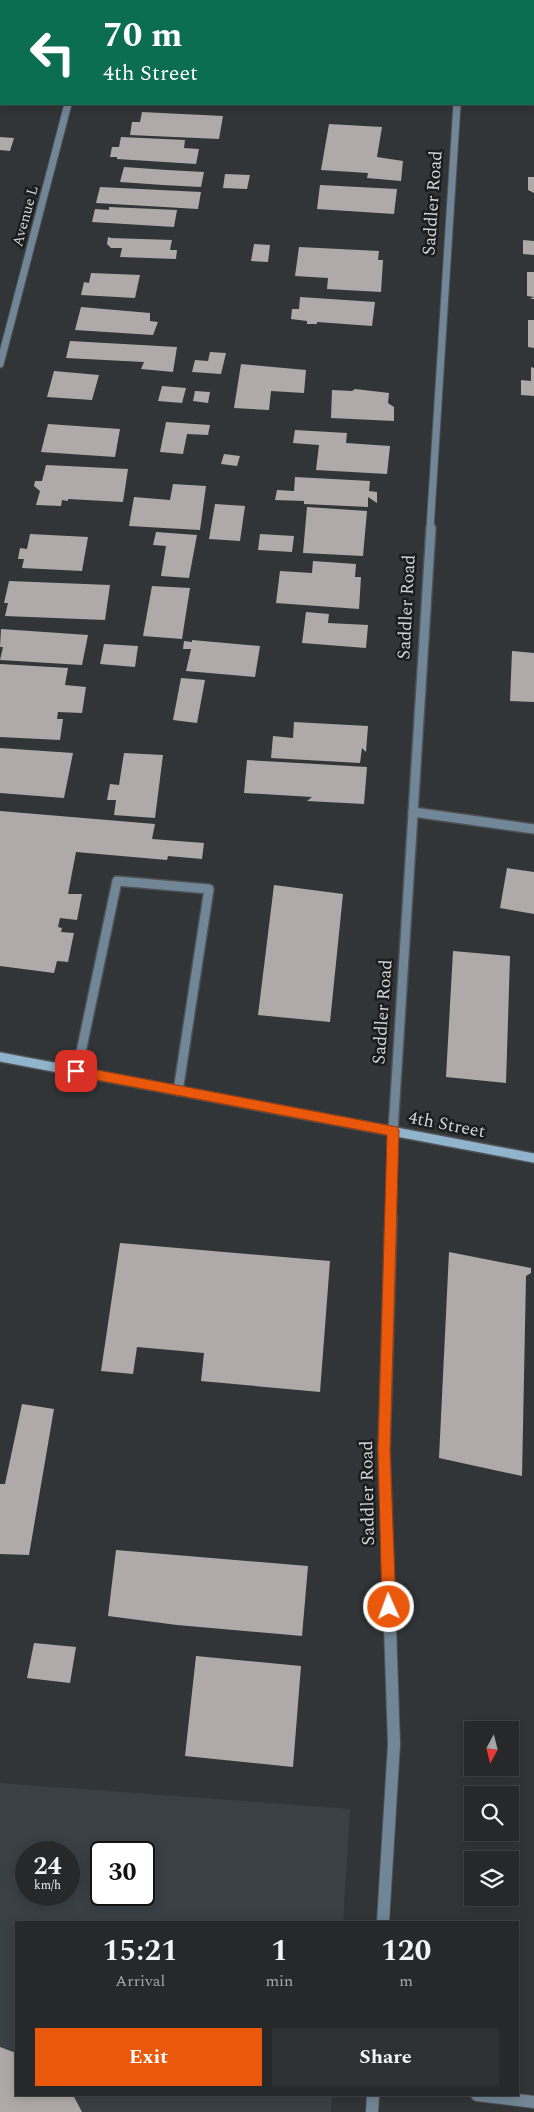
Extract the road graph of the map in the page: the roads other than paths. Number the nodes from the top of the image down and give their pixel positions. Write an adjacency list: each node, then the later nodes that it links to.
1 (68, 105): 3 (street, Avenue L)
2 (457, 105): 4 (street, Saddler Road)
3 (0, 364)
4 (413, 812): 5 (street); 9 (street, Saddler Road)
5 (534, 829)
6 (0, 1057): 7 (main road, 4th Street)
7 (76, 1071): 8 (main road, 4th Street); 8 (street)
8 (178, 1091): 9 (main road, 4th Street)
9 (393, 1130): 10 (main road, 4th Street); 11 (street, Saddler Road)
10 (534, 1158)
11 (383, 1921)
12 (373, 2096): 15 (street)
13 (485, 2096): 14 (street)
14 (534, 2102)
15 (372, 2112)

